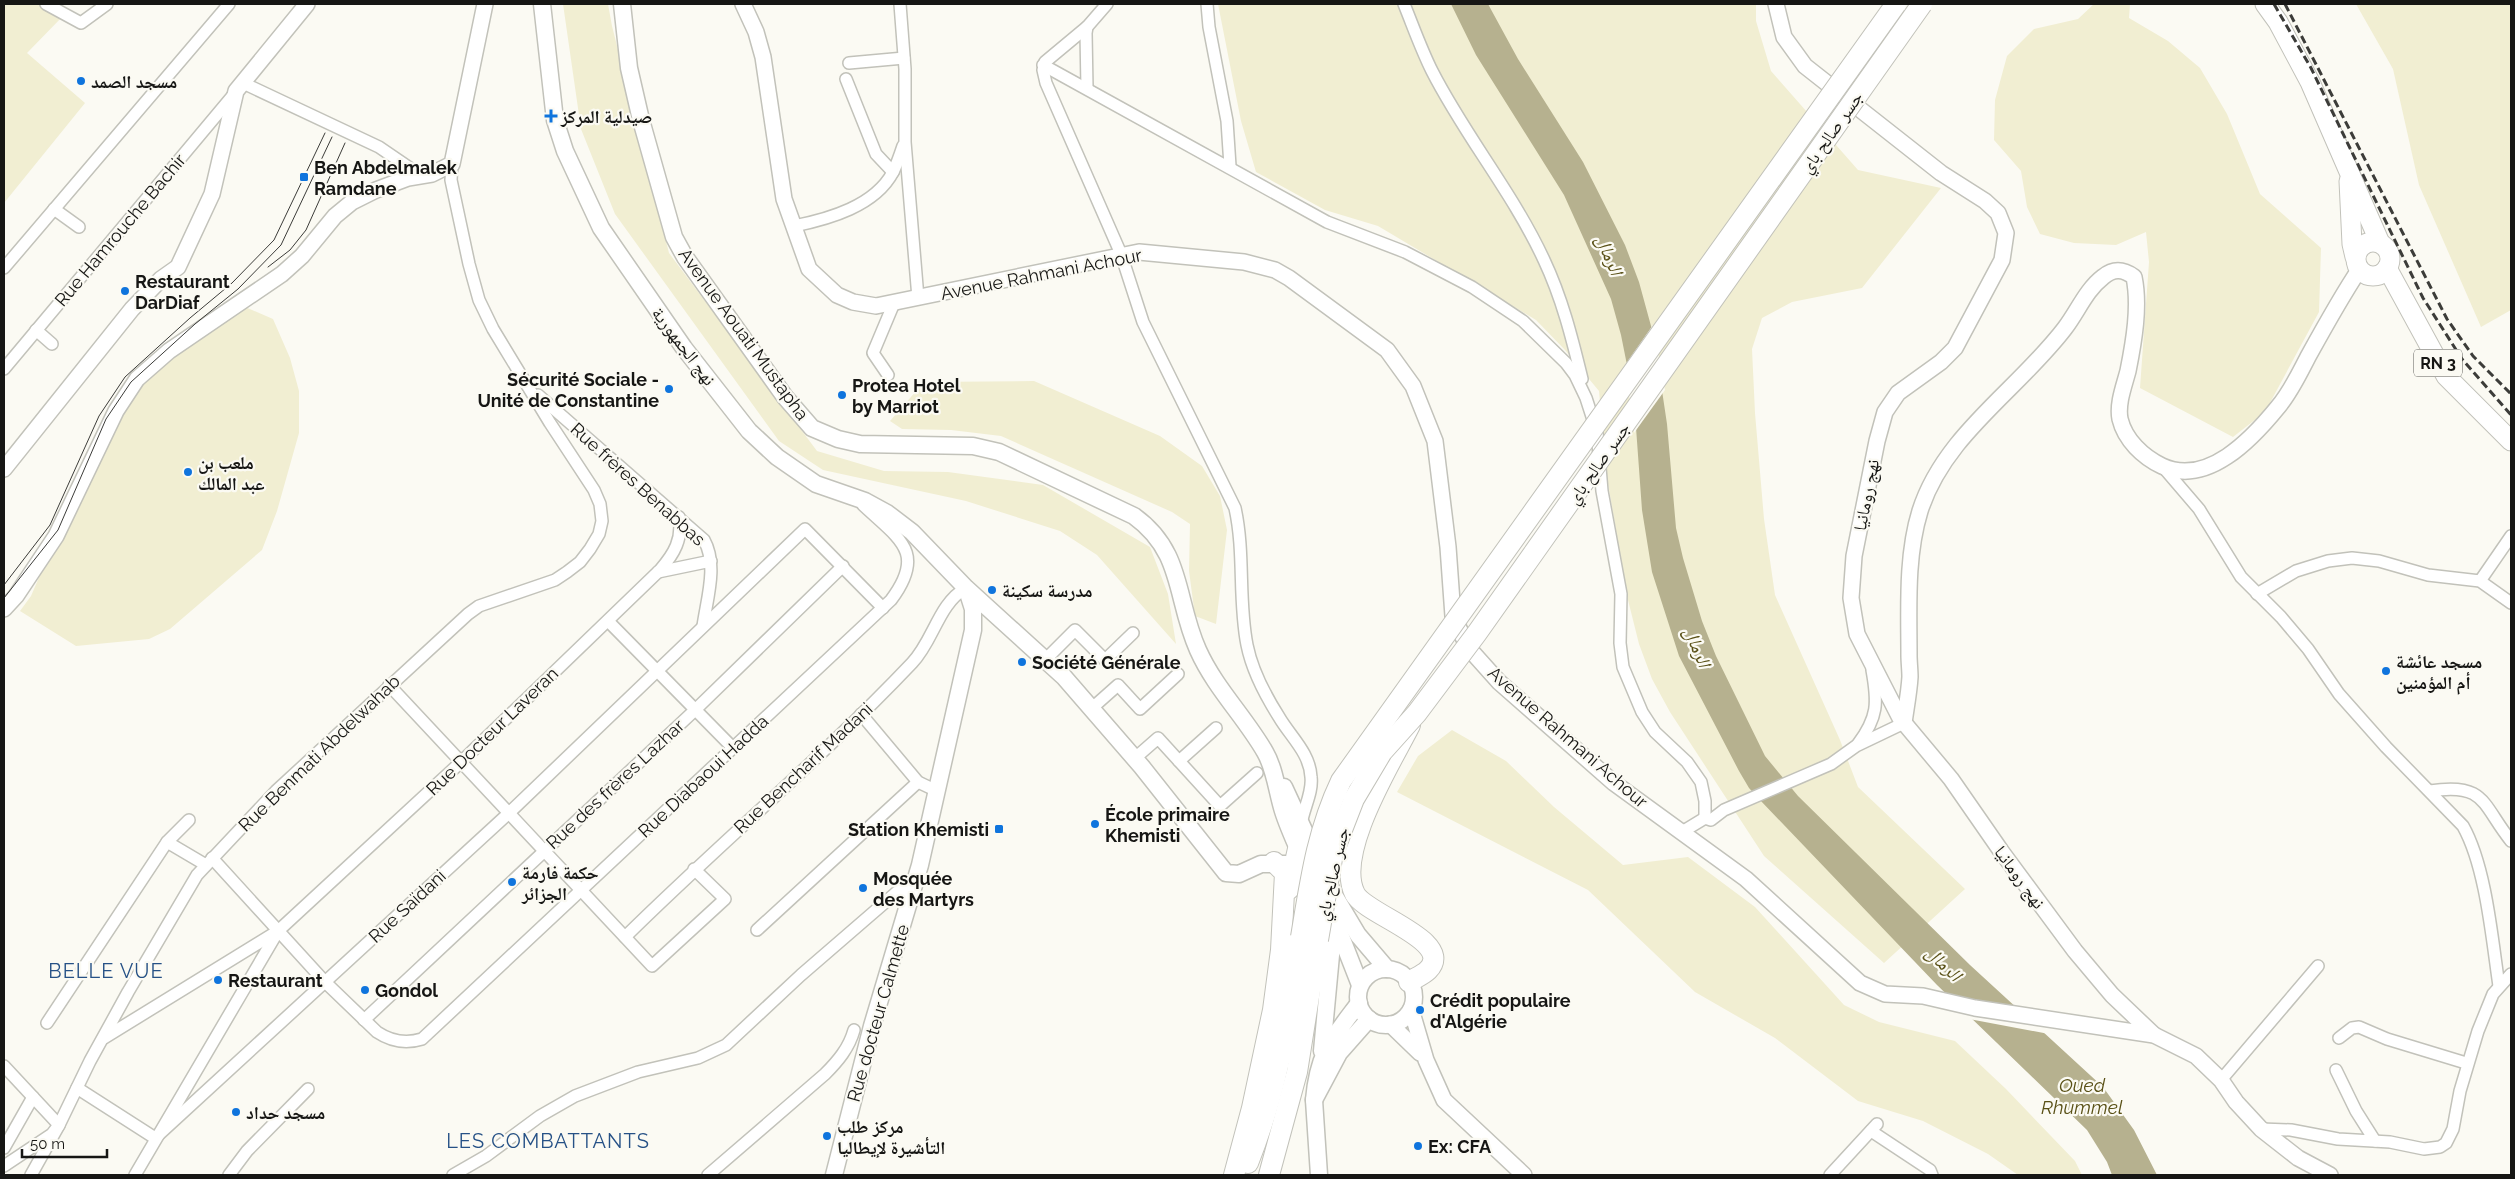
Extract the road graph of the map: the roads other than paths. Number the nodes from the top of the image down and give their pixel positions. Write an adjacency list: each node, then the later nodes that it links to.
1 (107, 4): 16 (street)
2 (229, 4): 30 (street)
3 (308, 4): 22 (street)
4 (485, 4): 25 (street)
5 (542, 4): 49 (main road, نهج الجمهورية)
6 (622, 4): 77 (main road, Avenue Aouati Mustapha)
7 (742, 4): 31 (street, Avenue Rahmani Achour)
8 (900, 4): 18 (street)
9 (1107, 4): 17 (street)
10 (1207, 4): 26 (street)
11 (1404, 4): 45 (street)
12 (1776, 4): 65 (street, نهج رومانيا)
13 (1896, 4): 104 (highway, bridge)
14 (1922, 4): 71 (highway, جسر صالح باي, bridge)
15 (2265, 4): 29 (main road)
16 (51, 5)
17 (1087, 27): 20 (street); 23 (street)
18 (904, 58): 19 (street); 24 (street)
19 (850, 63)
20 (1043, 65): 23 (street); 34 (street)
21 (846, 79): 27 (street)
22 (239, 87): 28 (street); 40 (street, Rue Hamrouche Bachir); 48 (street)
23 (1087, 88): 26 (street)
24 (905, 142): 27 (street); 38 (street)
25 (452, 164): 28 (street); 44 (street)
26 (1230, 166): 45 (street)
27 (893, 172): 31 (street)
28 (420, 175): 60 (street)
29 (2349, 175): 33 (main road); 35 (main road)
30 (54, 209): 32 (street); 36 (street)
31 (794, 226): 39 (street, Avenue Rahmani Achour)
32 (79, 228)
33 (2380, 243): 35 (main road); 37 (main road)
34 (1121, 254): 38 (street, Avenue Rahmani Achour); 88 (street); 89 (street, Avenue Rahmani Achour)
35 (2357, 263): 37 (main road); 47 (street)
36 (4, 268)
37 (2387, 268): 46 (main road, RN 3)
38 (918, 298): 39 (street, Avenue Rahmani Achour)
39 (894, 303): 43 (street)
40 (36, 330): 41 (street); 42 (street, Rue Hamrouche Bachir)
41 (52, 344)
42 (4, 369)
43 (888, 375)
44 (531, 389): 50 (street, Rue frères Benabbas); 68 (street, Rue Benmati Abdelwahab)
45 (1586, 398): 86 (street)
46 (2511, 441)
47 (2163, 467): 57 (street); 73 (street)
48 (4, 469)
49 (857, 498): 56 (main road, نهج الجمهورية); 59 (street, Rue Diabaoui Hadda)
50 (679, 517): 52 (street, Rue frères Benabbas); 54 (street, Rue Docteur Laveran)
51 (2511, 536): 55 (street)
52 (711, 561): 54 (street); 62 (street, Rue frères Benabbas)
53 (843, 566): 59 (street); 62 (street, Rue Saïdani); 70 (street, Rue des frères Lazhar)
54 (658, 572): 61 (street, Rue Docteur Laveran)
55 (2480, 581): 57 (street); 58 (street)
56 (966, 588): 64 (main road, نهج الجمهورية); 72 (street, Rue Bencharif Madani); 83 (main road, Rue docteur Calmette)
57 (2257, 594): 84 (street)
58 (2511, 603)
59 (883, 608): 76 (street, Rue Diabaoui Hadda)
60 (4, 609)
61 (608, 620): 66 (street); 80 (street, Rue Docteur Laveran)
62 (703, 626): 66 (street, Rue Saïdani)
63 (1133, 633): 64 (street)
64 (1046, 659): 69 (main road, نهج الجمهورية)
65 (1871, 664): 73 (street, نهج رومانيا); 75 (street)
66 (656, 671): 70 (street); 85 (street, Rue Saïdani)
67 (1178, 674): 69 (street)
68 (390, 685): 80 (street); 94 (street, Rue Benmati Abdelwahab)
69 (1092, 709): 78 (main road, نهج الجمهورية)
70 (694, 711): 76 (street); 92 (street, Rue des frères Lazhar)
71 (1416, 713): 104 (highway, جسر صالح باي, bridge); 109 (highway, bridge)
72 (861, 714): 82 (street); 96 (street, Rue Bencharif Madani)
73 (1904, 723): 75 (street); 119 (street, نهج رومانيا)
74 (1216, 728): 79 (street)
75 (1856, 746): 86 (street)
76 (733, 748): 98 (street, Rue Diabaoui Hadda)
77 (1267, 754): 88 (main road); 93 (main road, Avenue Aouati Mustapha)
78 (1134, 759): 79 (street); 95 (main road, نهج الجمهورية)
79 (1179, 761): 81 (street)
80 (461, 762): 85 (street); 102 (street, Rue Docteur Laveran)
81 (1257, 773)
82 (918, 782): 83 (street); 101 (street)
83 (937, 791): 97 (main road, Rue docteur Calmette)
84 (2430, 791): 90 (street); 111 (street)
85 (508, 813): 92 (street); 108 (street, Rue Saïdani)
86 (1705, 818): 89 (street)
87 (189, 820): 91 (street)
88 (1301, 822): 93 (street); 106 (main road)
89 (1682, 832): 119 (street, Avenue Rahmani Achour)
90 (2511, 841)
91 (166, 842): 94 (street); 116 (street)
92 (544, 851): 98 (street); 115 (street, Rue des frères Lazhar)
93 (1296, 857): 95 (main road); 99 (main road, Avenue Aouati Mustapha); 100 (highway)
94 (209, 862): 102 (street); 121 (street, Rue Benmati Abdelwahab)
95 (1274, 862): 100 (highway)
96 (694, 869): 103 (street, Rue Bencharif Madani); 103 (street)
97 (916, 881): 141 (street); 143 (main road, Rue docteur Calmette)
98 (581, 890): 103 (street); 115 (street, Rue Diabaoui Hadda)
99 (1330, 915): 110 (main road, Avenue Aouati Mustapha); 122 (main road)
100 (1282, 916): 144 (highway)
101 (757, 930)
102 (278, 931): 108 (street); 121 (street); 134 (street)
103 (625, 937)
104 (1310, 938): 145 (highway); 146 (highway)
105 (2318, 966): 127 (street)
106 (1387, 969): 109 (main road); 110 (main road)
107 (2511, 974): 111 (street)
108 (324, 982): 115 (street); 134 (street, Rue Saïdani)
109 (1409, 982): 113 (main road)
110 (1360, 985): 112 (main road)
111 (2499, 986): 124 (street)
112 (1359, 1003): 114 (main road); 122 (main road)
113 (1411, 1009): 117 (main road); 123 (street)
114 (1369, 1019): 117 (main road); 131 (main road)
115 (364, 1020)
116 (47, 1023)
117 (1390, 1024): 123 (street)
118 (854, 1030): 142 (street)
119 (2154, 1035): 127 (street)
120 (2340, 1038): 124 (street)
121 (102, 1039): 128 (street, Rue Benmati Abdelwahab)
122 (1321, 1060): 131 (main road)
123 (1426, 1060): 148 (street)
124 (2466, 1063): 135 (street)
125 (4, 1066): 130 (street)
126 (2336, 1070): 135 (street)
127 (2221, 1080): 133 (street)
128 (77, 1088): 132 (street, Rue Benmati Abdelwahab); 134 (street)
129 (308, 1089): 140 (street)
130 (33, 1097): 132 (street); 136 (street)
131 (1314, 1100): 147 (main road)
132 (59, 1125): 137 (street, Rue Benmati Abdelwahab); 138 (street)
133 (2261, 1129): 135 (street); 151 (street)
134 (155, 1138): 139 (street)
135 (2376, 1141)
136 (4, 1148)
137 (4, 1166)
138 (31, 1175)
139 (134, 1175)
140 (229, 1175)
141 (453, 1175)
142 (708, 1175)
143 (834, 1175)
144 (1234, 1175)
145 (1243, 1175)
146 (1269, 1175)
147 (1319, 1175)
148 (1524, 1175)
149 (1830, 1175): 150 (street)
150 (1932, 1175)
151 (2330, 1175)

